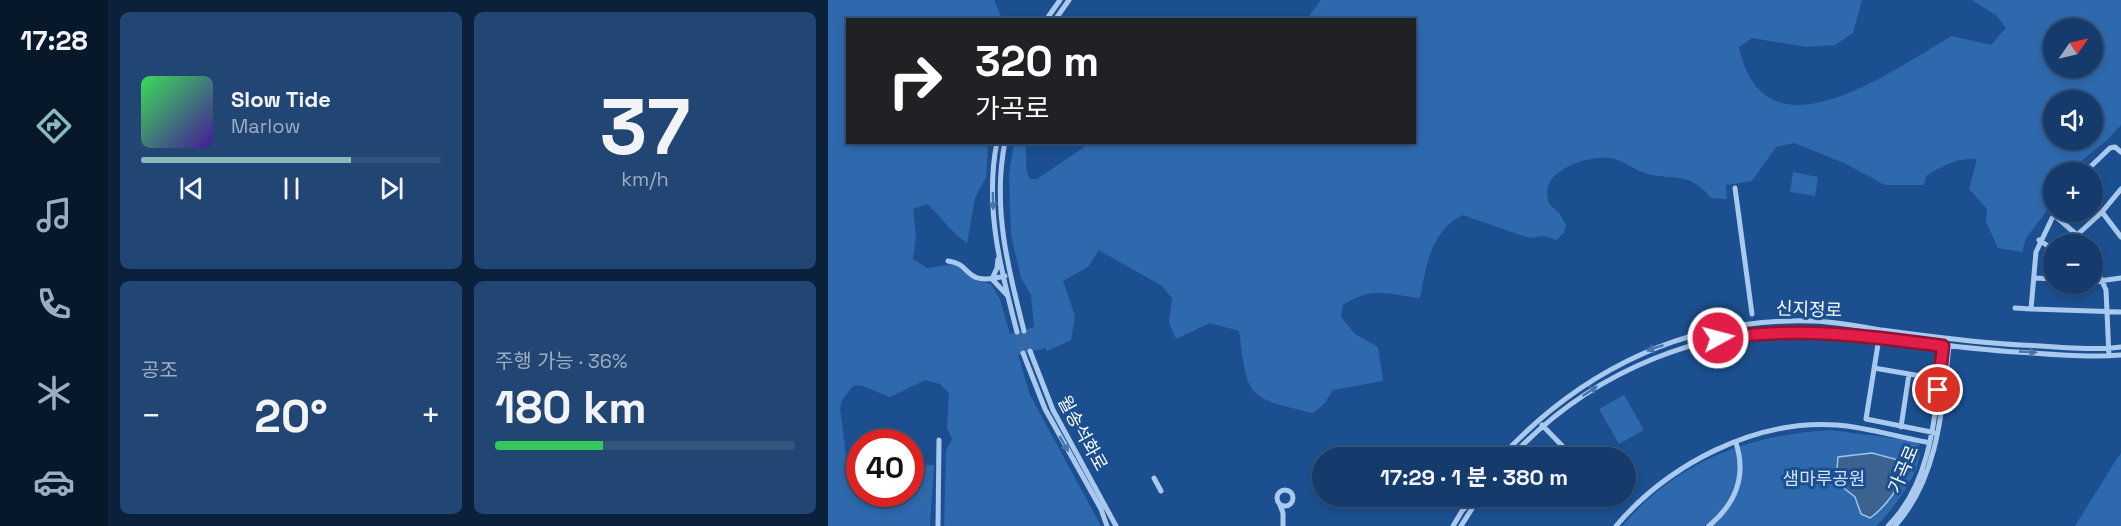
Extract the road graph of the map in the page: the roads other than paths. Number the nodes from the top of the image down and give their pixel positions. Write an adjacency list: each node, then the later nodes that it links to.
1 (1060, 0): 3 (street)
2 (1069, 0): 4 (street)
3 (1047, 18)
4 (1056, 18)
5 (997, 144): 21 (street, one-way to 21)
6 (1005, 144): 23 (street)
7 (2121, 152): 8 (street)
8 (2095, 162)
9 (1735, 188): 34 (street)
10 (2121, 189): 11 (street)
11 (2103, 211)
12 (2103, 213): 18 (street)
13 (2049, 222): 19 (street)
14 (2063, 222): 16 (street)
15 (2091, 222): 17 (street)
16 (2076, 234)
17 (2078, 234)
18 (2121, 237)
19 (2039, 240): 20 (street); 24 (street)
20 (2043, 243)
21 (998, 250): 23 (street); 27 (street)
22 (948, 261): 27 (street)
23 (1006, 276): 27 (street); 29 (street); 29 (street)
24 (2034, 278): 25 (street); 31 (street)
25 (2043, 278)
26 (2121, 278): 28 (street)
27 (992, 279): 29 (street)
28 (2103, 282): 32 (street)
29 (1008, 296)
30 (2015, 308): 31 (street)
31 (2031, 309): 32 (street)
32 (2108, 311): 33 (street); 39 (street)
33 (2121, 312)
34 (1752, 314)
35 (1878, 338): 38 (street, 신지정로); 44 (street); 48 (street, 신지정로, one-way to 35)
36 (1947, 338): 38 (street, 가곡로); 39 (street, 신지정로); 47 (street, 신지정로, one-way to 47)
37 (2121, 346): 39 (street, 신지정로)
38 (1946, 347): 43 (street, 신지정로, one-way to 43); 50 (street, 가곡로)
39 (2108, 348): 43 (street)
40 (1030, 351): 61 (street, 월송석화로)
41 (1023, 353): 61 (street, 월송석화로, one-way to 61)
42 (2121, 355): 43 (street, 신지정로)
43 (2109, 356)
44 (1874, 368): 45 (street); 49 (street)
45 (1909, 374): 46 (street); 49 (street)
46 (1921, 376)
47 (1537, 420): 48 (street); 54 (street, 신지정로)
48 (1543, 426): 55 (street, 신지정로); 56 (street)
49 (1901, 427): 50 (street)
50 (1935, 433): 74 (street, 가곡로); 75 (street, 가곡로)
51 (939, 440): 66 (street)
52 (1926, 442): 53 (street)
53 (1736, 443): 72 (street); 73 (street)
54 (1511, 447)
55 (1521, 447)
56 (1563, 447)
57 (1154, 478): 58 (street)
58 (1161, 491)
59 (1280, 505): 60 (street); 60 (street); 64 (street)
60 (1288, 506): 64 (street)
61 (1103, 507): 67 (street, 월송석화로); 68 (street, 월송석화로)
62 (1474, 507): 65 (street)
63 (1463, 508): 65 (street); 70 (street)
64 (1284, 513): 69 (street)
65 (1470, 513): 71 (street)
66 (938, 526)
67 (1107, 526)
68 (1116, 526)
69 (1283, 526)
70 (1453, 526)
71 (1461, 526)
72 (1616, 526)
73 (1708, 526)
74 (1888, 526)
75 (1895, 526)

